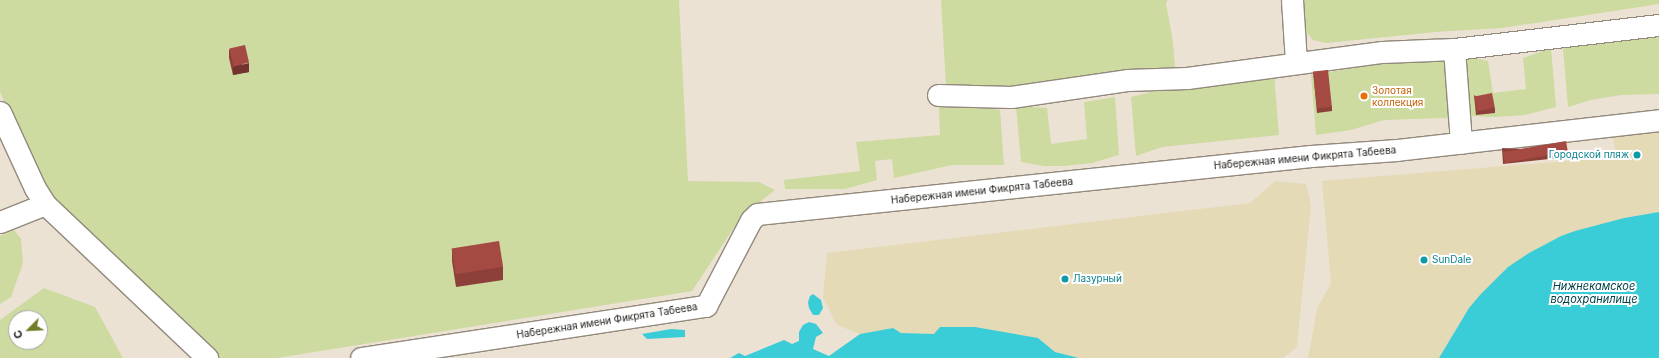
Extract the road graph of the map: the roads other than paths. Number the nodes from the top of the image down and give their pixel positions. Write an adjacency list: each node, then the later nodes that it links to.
1 (1292, 0): 4 (street)
2 (1659, 26): 3 (street)
3 (1454, 49): 4 (street); 8 (street)
4 (1296, 62): 5 (street)
5 (938, 95)
6 (0, 112): 9 (street)
7 (1659, 120): 8 (street, Набережная имени Фикрята Табеева)
8 (1461, 142): 12 (street, Набережная имени Фикрята Табеева)
9 (45, 204): 10 (street); 11 (street)
10 (0, 222)
11 (207, 358)
12 (361, 358)

